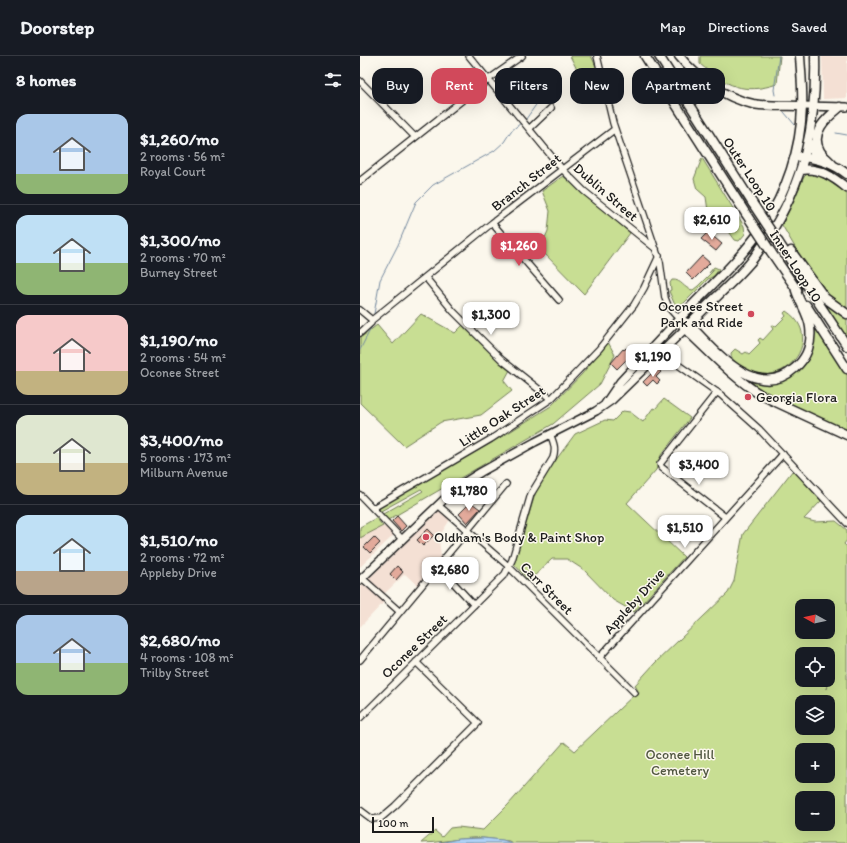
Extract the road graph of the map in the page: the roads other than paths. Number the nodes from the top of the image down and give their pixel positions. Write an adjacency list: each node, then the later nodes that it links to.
1 (469, 56): 9 (street, Dublin Street)
2 (522, 56): 9 (street)
3 (597, 56): 16 (street)
4 (645, 56): 33 (highway, Inner Loop 10, bridge)
5 (659, 56): 29 (highway, Outer Loop 10, bridge)
6 (680, 56): 11 (highway)
7 (800, 56): 11 (highway)
8 (815, 56): 12 (highway)
9 (489, 79): 15 (street, Dublin Street); 17 (street)
10 (360, 81): 17 (street)
11 (802, 106): 12 (main road); 19 (highway)
12 (814, 107): 13 (main road); 18 (highway)
13 (840, 107): 18 (highway); 22 (highway)
14 (551, 108): 15 (street)
15 (529, 129): 23 (street, Dublin Street)
16 (616, 129): 23 (street, Branch Street); 30 (street)
17 (415, 137): 26 (street)
18 (810, 138): 20 (highway); 21 (highway)
19 (793, 158): 20 (highway); 38 (highway)
20 (805, 158): 21 (highway); 24 (highway)
21 (824, 162): 22 (highway)
22 (833, 165): 25 (highway)
23 (562, 169): 28 (street, Branch Street); 30 (street, Dublin Street)
24 (801, 170): 27 (highway); 37 (highway)
25 (847, 174)
26 (360, 182)
27 (847, 188)
28 (492, 224): 32 (street, Branch Street); 34 (street)
29 (779, 243): 36 (highway); 43 (highway, Outer Loop 10)
30 (656, 249): 31 (street)
31 (658, 256): 38 (street); 47 (street, Little Oak Street)
32 (426, 278): 39 (street, Branch Street); 47 (street)
33 (795, 287): 42 (highway); 45 (highway, Inner Loop 10)
34 (558, 300)
35 (360, 310): 39 (street)
36 (847, 314)
37 (696, 318): 40 (highway); 42 (highway)
38 (679, 319): 40 (highway); 48 (main road)
39 (372, 320): 41 (street, Branch Street)
40 (687, 327): 42 (highway); 44 (main road); 50 (highway)
41 (360, 333)
42 (706, 341)
43 (847, 346)
44 (660, 352): 46 (street); 48 (main road)
45 (847, 369)
46 (718, 392): 51 (street); 56 (street)
47 (552, 399): 55 (street, Little Oak Street)
48 (605, 404): 49 (main road)
49 (550, 434): 54 (main road); 61 (street, Oconee Street)
50 (847, 435)
51 (784, 454): 56 (street, Appleby Drive); 57 (street)
52 (506, 484): 58 (street)
53 (360, 495): 55 (street)
54 (438, 505): 58 (street, Carr Street); 59 (main road)
55 (373, 508): 59 (street)
56 (725, 517): 65 (street, Appleby Drive)
57 (847, 523)
58 (468, 530): 60 (street); 61 (street, Carr Street)
59 (402, 539): 62 (main road)
60 (438, 566): 63 (street); 64 (street)
61 (509, 567): 63 (street, Oconee Street); 65 (street, Carr Street)
62 (361, 579): 64 (street)
63 (474, 605): 67 (street, Oconee Street)
64 (400, 612): 66 (street)
65 (599, 658): 68 (street, Carr Street)
66 (360, 660)
67 (416, 662): 69 (street, Oconee Street); 70 (street)
68 (635, 693)
69 (360, 718)
70 (360, 810)

